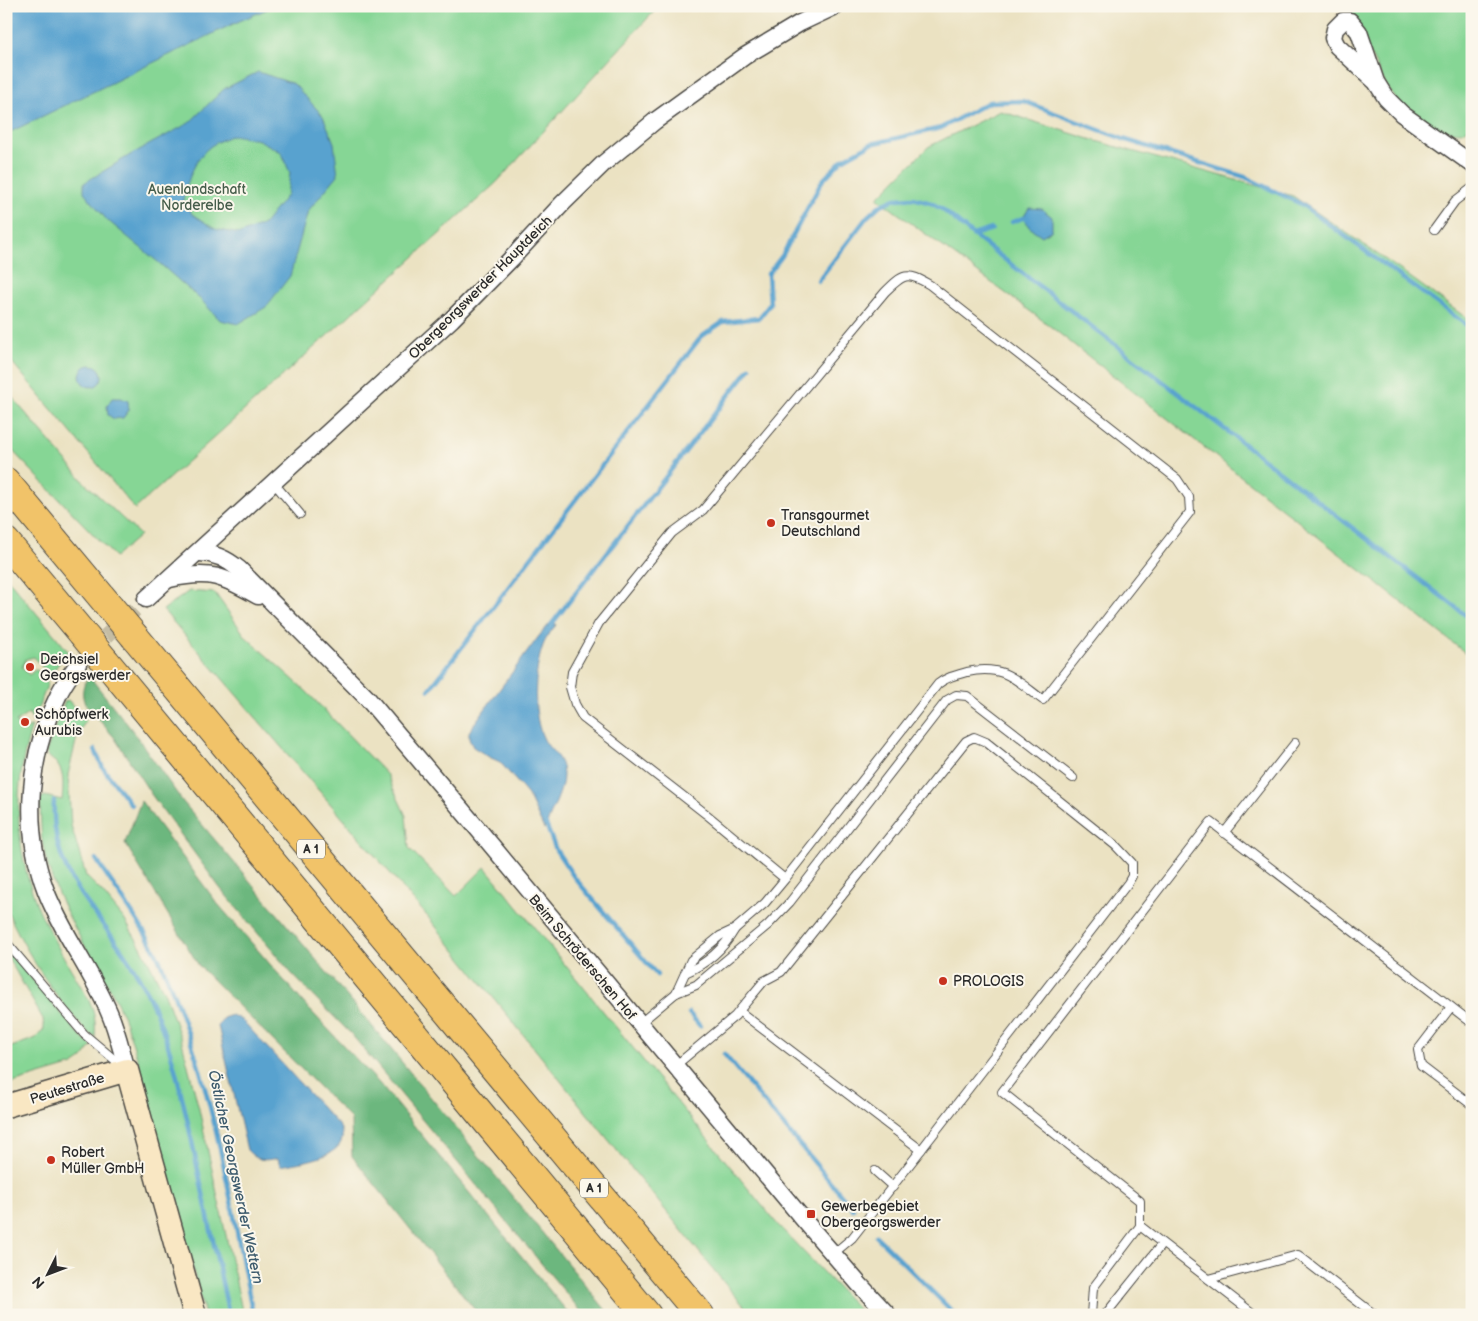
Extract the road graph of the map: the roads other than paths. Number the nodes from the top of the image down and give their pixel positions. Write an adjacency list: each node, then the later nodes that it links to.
1 (836, 6): 7 (street, Obergeorgswerder Hauptdeich)
2 (1376, 82): 3 (street)
3 (1472, 164)
4 (1472, 188): 5 (lane)
5 (1434, 230)
6 (6, 482): 38 (highway, A 1, bridge)
7 (273, 482): 8 (lane); 10 (street, Obergeorgswerder Hauptdeich)
8 (300, 514)
9 (6, 542): 37 (highway, bridge)
10 (197, 554): 11 (street, Obergeorgswerder Hauptdeich); 13 (street, Beim Schröderschen Hof)
11 (168, 580): 12 (street, Obergeorgswerder Hauptdeich); 13 (street, Beim Schröderschen Hof)
12 (146, 599)
13 (273, 604): 24 (street, Beim Schröderschen Hof)
14 (78, 664): 26 (street)
15 (1296, 743): 17 (lane)
16 (1073, 778): 20 (lane)
17 (1224, 833): 21 (lane); 32 (lane)
18 (785, 879): 18 (lane); 20 (lane)
19 (6, 942): 26 (lane)
20 (676, 993): 24 (lane)
21 (1451, 1007): 23 (lane); 27 (lane)
22 (739, 1011): 25 (lane); 29 (lane); 29 (lane)
23 (1472, 1023)
24 (639, 1024): 25 (street, Beim Schröderschen Hof)
25 (675, 1066): 34 (street, Beim Schröderschen Hof)
26 (127, 1070): 28 (street, Peutestraße); 36 (street)
27 (1472, 1105)
28 (6, 1106)
29 (921, 1150): 31 (lane)
30 (875, 1171): 31 (lane)
31 (893, 1187): 34 (lane)
32 (1140, 1226): 33 (lane); 40 (lane)
33 (1162, 1244): 35 (lane); 41 (lane)
34 (833, 1254): 39 (street, Beim Schröderschen Hof)
35 (1209, 1279): 42 (lane); 43 (lane)
36 (194, 1315)
37 (647, 1315)
38 (700, 1315)
39 (888, 1315)
40 (1091, 1315)
41 (1105, 1315)
42 (1255, 1315)
43 (1375, 1315)

